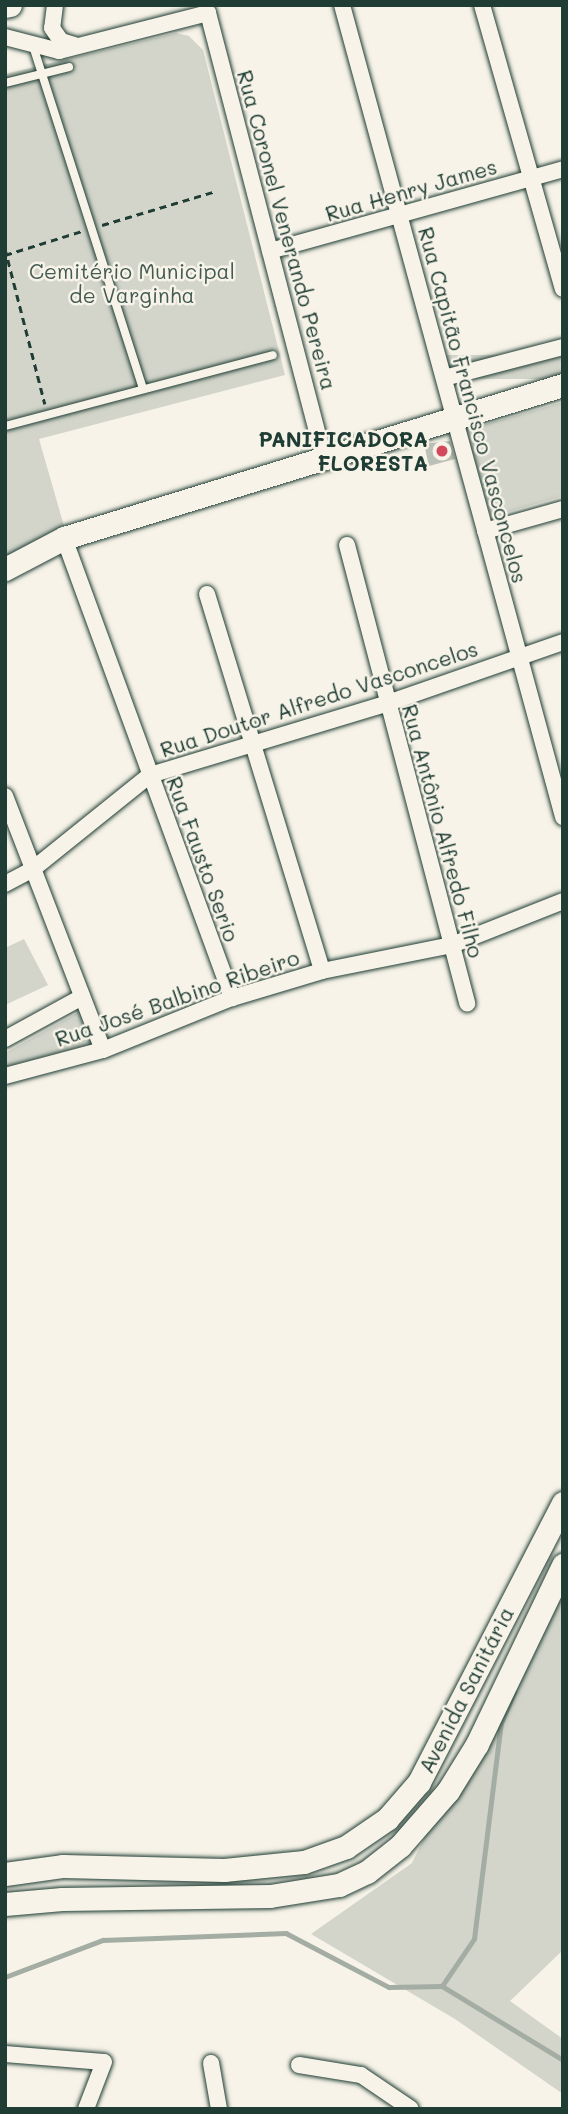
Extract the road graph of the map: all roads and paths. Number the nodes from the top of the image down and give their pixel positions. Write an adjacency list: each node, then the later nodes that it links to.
1 (55, 5): 7 (street)
2 (342, 5): 14 (street, Rua Capitão Francisco Vasconcelos)
3 (482, 5): 12 (street)
4 (209, 9): 7 (street); 17 (street, Rua Coronel Venerando Pereira)
5 (5, 37): 6 (street)
6 (33, 45): 7 (street); 9 (lane)
7 (78, 46)
8 (69, 67): 9 (lane)
9 (42, 74): 10 (lane); 15 (lane)
10 (5, 83)
11 (563, 169): 12 (street, Rua Henry James)
12 (531, 178): 14 (street, Rua Henry James); 19 (street)
13 (212, 192): 15 (path)
14 (400, 215): 17 (street, Rua Henry James); 22 (street, Rua Capitão Francisco Vasconcelos)
15 (91, 228): 18 (path); 24 (lane)
16 (5, 248): 18 (path)
17 (270, 251): 28 (street, Rua Coronel Venerando Pereira)
18 (6, 255): 25 (path)
19 (563, 289)
20 (563, 347): 22 (street)
21 (273, 355): 24 (lane)
22 (444, 378): 26 (street, Rua Capitão Francisco Vasconcelos)
23 (563, 385): 26 (street)
24 (143, 390): 25 (lane)
25 (48, 415): 27 (lane)
26 (455, 418): 28 (street); 30 (street, Rua Capitão Francisco Vasconcelos)
27 (5, 426)
28 (324, 458): 31 (street)
29 (563, 509): 30 (street)
30 (485, 531): 36 (street, Rua Capitão Francisco Vasconcelos)
31 (64, 538): 33 (street); 39 (street, Rua Fausto Serio)
32 (347, 545): 37 (street, Rua Antônio Alfredo Filho)
33 (5, 569)
34 (207, 594): 38 (street)
35 (563, 642): 36 (street, Rua Doutor Alfredo Vasconcelos)
36 (519, 655): 37 (street, Rua Doutor Alfredo Vasconcelos); 41 (street, Rua Capitão Francisco Vasconcelos)
37 (388, 703): 38 (street, Rua Doutor Alfredo Vasconcelos); 45 (street, Rua Antônio Alfredo Filho)
38 (253, 745): 39 (street, Rua Doutor Alfredo Vasconcelos); 46 (street)
39 (150, 775): 42 (street, Rua Doutor Alfredo Vasconcelos); 48 (street, Rua Fausto Serio)
40 (5, 796): 42 (street)
41 (563, 817)
42 (33, 869): 43 (street, Rua Doutor Alfredo Vasconcelos); 47 (street)
43 (5, 884)
44 (563, 901): 45 (street, Rua José Balbino Ribeiro)
45 (452, 945): 46 (street, Rua José Balbino Ribeiro); 49 (street, Rua Antônio Alfredo Filho)
46 (323, 971): 48 (street, Rua José Balbino Ribeiro)
47 (82, 998): 50 (street); 51 (street)
48 (232, 998): 51 (street, Rua José Balbino Ribeiro)
49 (467, 1004)
50 (5, 1039)
51 (103, 1050): 52 (street, Rua José Balbino Ribeiro)
52 (5, 1076)
53 (563, 1503): 55 (street, Avenida Sanitária)
54 (563, 1565): 56 (street, Avenida Sanitária)
55 (5, 1874)
56 (5, 1904)
57 (5, 2054): 60 (street)
58 (211, 2063): 61 (street)
59 (299, 2065): 62 (street)
60 (86, 2109)
61 (219, 2109)
62 (411, 2109)

